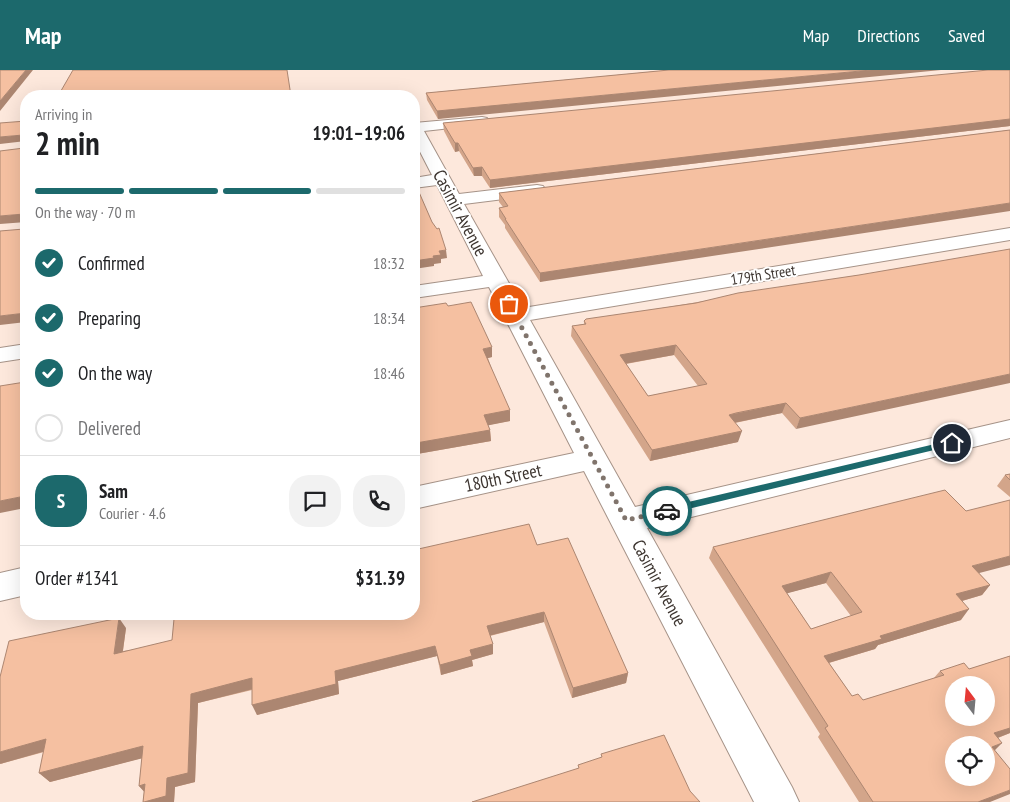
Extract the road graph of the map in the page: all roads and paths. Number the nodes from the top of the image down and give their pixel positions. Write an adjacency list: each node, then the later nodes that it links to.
1 (493, 120): 2 (street)
2 (420, 126)
3 (420, 138): 6 (street, Casimir Avenue)
4 (420, 184): 6 (street)
5 (551, 188): 6 (street)
6 (448, 190): 8 (street, Casimir Avenue)
7 (1010, 234): 10 (street, 179th Street)
8 (496, 280): 9 (street); 10 (street, Casimir Avenue)
9 (420, 291)
10 (516, 316): 14 (street, Casimir Avenue)
11 (20, 352): 12 (street)
12 (0, 354)
13 (1010, 430): 16 (street)
14 (593, 459): 15 (street, 180th Street); 16 (street, Casimir Avenue)
15 (420, 497)
16 (626, 520): 19 (street, Casimir Avenue)
17 (20, 582): 18 (street)
18 (0, 587)
19 (777, 802)

